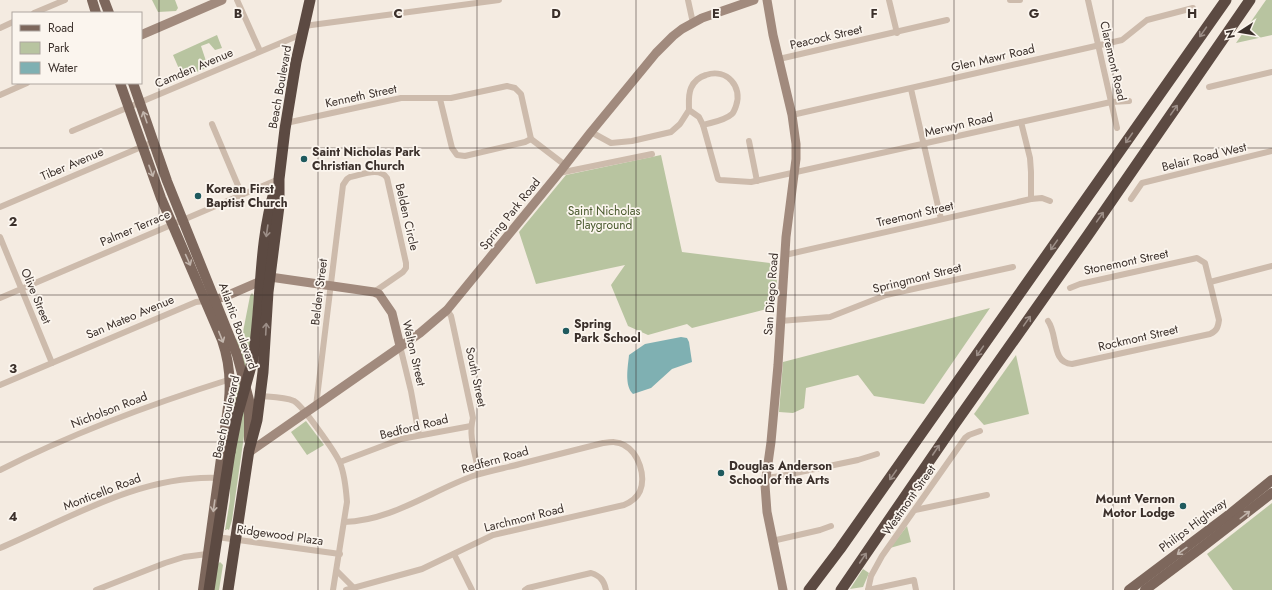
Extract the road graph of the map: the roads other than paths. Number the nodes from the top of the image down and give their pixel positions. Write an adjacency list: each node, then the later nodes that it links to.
1 (65, 0): 19 (street)
2 (92, 0): 20 (main road)
3 (104, 0): 21 (main road)
4 (222, 0): 28 (street)
5 (237, 0): 30 (street)
6 (310, 0): 26 (highway, Beach Boulevard)
7 (499, 0): 26 (street, Camden Avenue)
8 (688, 0): 24 (street)
9 (754, 0): 17 (street, Spring Park Road)
10 (767, 0): 31 (street, San Diego Road)
11 (889, 0): 27 (street)
12 (1010, 0): 13 (street)
13 (1020, 0)
14 (1088, 0): 29 (street, Claremont Road)
15 (1226, 0): 138 (highway, one-way to 138)
16 (1250, 0): 139 (highway, one-way to 16)
17 (743, 2): 24 (street, Spring Park Road)
18 (1193, 8): 29 (street, Glen Mawr Road)
19 (36, 12)
20 (96, 12)
21 (109, 12)
22 (947, 20): 27 (street, Peacock Street)
23 (12, 22): 25 (street)
24 (693, 23): 52 (street, Spring Park Road)
25 (0, 28)
26 (303, 30): 30 (street, Camden Avenue); 47 (highway, Beach Boulevard)
27 (897, 33): 31 (street, Peacock Street)
28 (142, 35)
29 (1098, 45): 37 (street, Glen Mawr Road); 41 (street, Claremont Road)
30 (260, 52): 42 (street, Camden Avenue)
31 (779, 59): 45 (street, San Diego Road)
32 (1272, 72): 36 (street)
33 (25, 84): 38 (street)
34 (120, 84): 43 (main road, Atlantic Boulevard)
35 (133, 84): 42 (main road, Atlantic Boulevard)
36 (1209, 87)
37 (911, 89): 45 (street, Glen Mawr Road); 56 (street)
38 (0, 95)
39 (440, 99): 47 (street, Kenneth Street); 53 (street, Kenneth Street); 53 (street)
40 (1129, 101): 41 (street, Merwyn Road)
41 (1111, 102): 46 (street, Merwyn Road); 50 (street, Claremont Road)
42 (140, 103): 43 (street, Camden Avenue); 54 (main road, Atlantic Boulevard, one-way to 42)
43 (128, 108): 51 (street, Camden Avenue); 57 (main road, Atlantic Boulevard)
44 (689, 110): 49 (street); 49 (street); 52 (street)
45 (792, 115): 62 (street, San Diego Road)
46 (1022, 122): 56 (street, Merwyn Road); 67 (street)
47 (286, 123): 63 (highway, Beach Boulevard)
48 (212, 124): 66 (street)
49 (703, 125): 64 (street, Merwyn Road)
50 (1117, 128)
51 (72, 131)
52 (591, 132): 60 (street, Spring Park Road)
53 (531, 139): 60 (street)
54 (153, 142): 57 (street, Tiber Avenue); 72 (main road, Atlantic Boulevard)
55 (749, 142): 64 (street)
56 (924, 144): 62 (street, Merwyn Road); 71 (street)
57 (142, 147): 70 (street, Tiber Avenue); 73 (main road, Atlantic Boulevard, one-way to 73)
58 (1272, 151): 68 (street, Belair Road West)
59 (652, 154): 61 (street)
60 (565, 165): 61 (street, Spring Park Road)
61 (559, 173): 87 (street, Spring Park Road)
62 (794, 174): 64 (street, Merwyn Road); 75 (street, San Diego Road)
63 (279, 179): 66 (street, Palmer Terrace); 78 (highway, Beach Boulevard); 79 (highway, Beach Boulevard, one-way to 79)
64 (757, 181)
65 (344, 182): 81 (street, Belden Street); 84 (street, Belden Circle)
66 (242, 195): 72 (street, Palmer Terrace)
67 (1031, 199): 69 (street, Treemont Street); 71 (street, Treemont Street)
68 (1131, 199)
69 (1050, 201)
70 (0, 207)
71 (941, 219): 75 (street, Treemont Street)
72 (183, 220): 73 (street, Palmer Terrace); 86 (main road, Atlantic Boulevard)
73 (172, 225): 83 (street, Palmer Terrace); 86 (main road, Atlantic Boulevard, one-way to 86)
74 (0, 237): 83 (street, Olive Street)
75 (785, 255): 89 (street, San Diego Road)
76 (1272, 266): 80 (street)
77 (1013, 267): 89 (street, Springmont Street)
78 (270, 277): 79 (street, San Mateo Avenue); 81 (street); 94 (highway, Beach Boulevard, one-way to 78)
79 (260, 282): 86 (street, San Mateo Avenue); 117 (highway, Beach Boulevard, bridge)
80 (1210, 282): 82 (street, Stonemont Street); 88 (street, Rockmont Street)
81 (331, 285): 84 (street); 95 (street, Belden Street)
82 (1070, 288)
83 (21, 289): 85 (street, Palmer Terrace); 91 (street, Olive Street)
84 (374, 292): 90 (street, Walton Street)
85 (0, 298)
86 (210, 300): 91 (street, San Mateo Avenue); 92 (main road, Atlantic Boulevard, one-way to 92); 97 (main road, Atlantic Boulevard)
87 (447, 310): 90 (street, Spring Park Road); 98 (street, South Street)
88 (1048, 320)
89 (780, 321): 109 (street, San Diego Road)
90 (400, 346): 95 (street, Spring Park Road); 100 (street, Walton Street)
91 (52, 363): 93 (street, San Mateo Avenue)
92 (231, 379): 105 (street, Nicholson Road); 108 (main road, Atlantic Boulevard)
93 (0, 385)
94 (260, 396): 96 (street); 97 (highway, Beach Boulevard)
95 (316, 406): 96 (street, Spring Park Road)
96 (306, 412): 101 (street, Spring Park Road); 104 (street)
97 (252, 426): 101 (street); 102 (highway, Beach Boulevard)
98 (471, 426): 100 (street, Bedford Road); 107 (street, South Street)
99 (980, 431): 113 (street, Westmont Street)
100 (419, 435): 104 (street, Bedford Road)
101 (273, 436): 102 (street, Spring Park Road)
102 (248, 452): 118 (highway)
103 (877, 454): 109 (street)
104 (340, 462): 114 (street)
105 (0, 470)
106 (641, 471): 107 (street, Redfern Road); 122 (street, Larchmont Road)
107 (479, 474): 114 (street, Redfern Road)
108 (218, 478): 120 (street, Monticello Road); 123 (main road, Atlantic Boulevard, one-way to 123)
109 (766, 478): 119 (street, San Diego Road)
110 (1272, 480): 116 (main road, Philips Highway)
111 (1272, 493): 116 (main road, Philips Highway, one-way to 111)
112 (987, 495): 113 (street)
113 (915, 510): 140 (street, Westmont Street)
114 (344, 522): 121 (street)
115 (831, 526): 119 (street)
116 (1215, 532): 127 (main road, Philips Highway)
117 (217, 537): 118 (street, Ridgewood Plaza); 123 (highway, Beach Boulevard)
118 (235, 539): 121 (street, Ridgewood Plaza); 125 (highway)
119 (772, 541): 137 (street, San Diego Road)
120 (0, 548)
121 (340, 554): 124 (street)
122 (454, 554): 126 (street, Larchmont Road); 134 (street)
123 (211, 555): 125 (highway); 128 (street); 129 (main road, Atlantic Boulevard); 130 (highway, Beach Boulevard)
124 (337, 571): 126 (street); 132 (street)
125 (230, 577): 131 (highway)
126 (354, 588): 133 (street, Larchmont Road)
127 (1142, 588): 142 (main road, Philips Highway)
128 (96, 590)
129 (203, 590)
130 (209, 590)
131 (228, 590)
132 (333, 590)
133 (346, 590)
134 (472, 590)
135 (525, 590): 136 (street)
136 (606, 590)
137 (782, 590)
138 (809, 590)
139 (841, 590)
140 (868, 590): 141 (street)
141 (916, 590)
142 (1129, 590)

